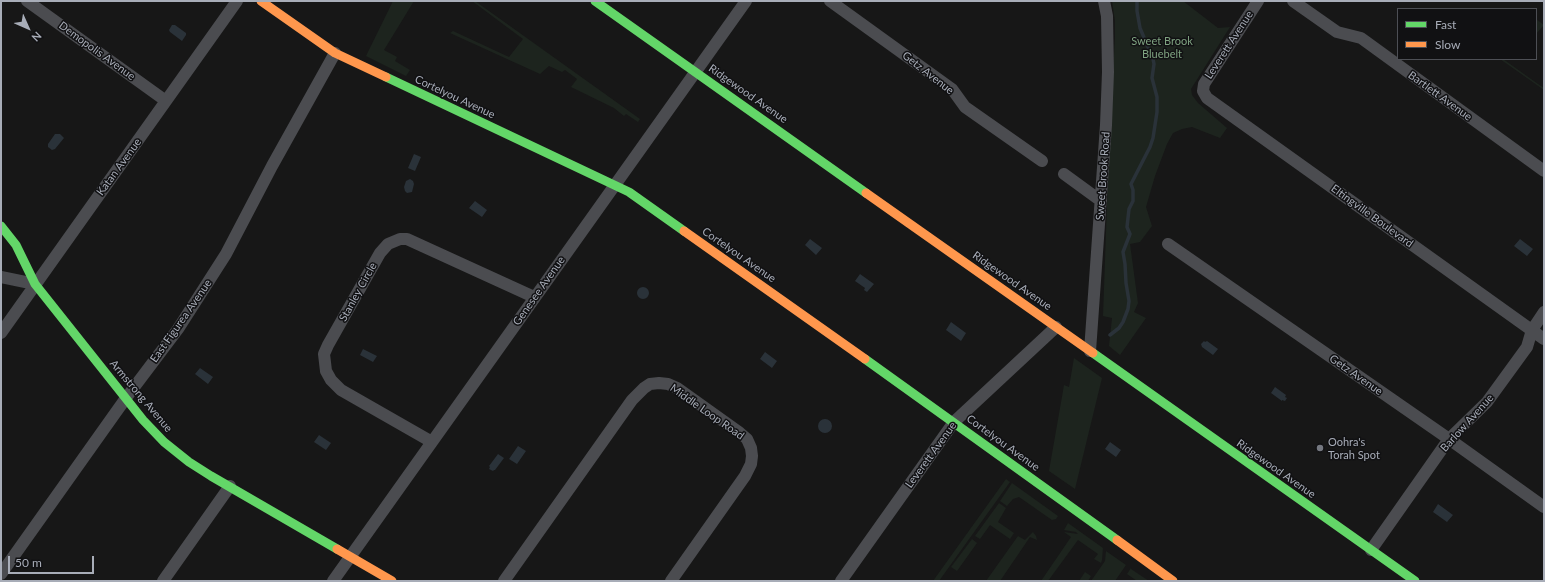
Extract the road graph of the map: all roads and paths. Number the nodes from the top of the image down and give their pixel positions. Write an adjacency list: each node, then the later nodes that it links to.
1 (27, 1): 13 (street, Demopolis Avenue)
2 (237, 1): 13 (street, Katan Avenue)
3 (261, 1): 10 (street, Cortelyou Avenue)
4 (596, 1): 11 (street, Ridgewood Avenue)
5 (746, 1): 11 (street, Genesee Avenue)
6 (830, 1): 14 (street, Getz Avenue)
7 (1104, 1): 18 (street, Sweet Brook Road)
8 (1258, 1): 12 (street, Leverett Avenue)
9 (1293, 1): 15 (street, Bartlett Avenue)
10 (335, 53): 17 (street, Cortelyou Avenue); 30 (street, East Figurea Avenue)
11 (695, 71): 17 (street, Genesee Avenue); 25 (street, Ridgewood Avenue)
12 (1203, 91): 26 (street, Eltingville Boulevard)
13 (166, 101): 22 (street, Katan Avenue)
14 (1042, 161)
15 (1544, 171)
16 (1064, 174): 18 (street)
17 (614, 185): 23 (street, Genesee Avenue); 31 (street, Cortelyou Avenue)
18 (1101, 201): 29 (street, Sweet Brook Road)
19 (1, 226): 22 (street, Armstrong Avenue)
20 (1168, 244): 32 (street, Getz Avenue)
21 (1, 277): 22 (street)
22 (35, 284): 27 (street, Katan Avenue); 30 (street, Armstrong Avenue)
23 (534, 297): 33 (street, Genesee Avenue); 33 (street, Stanley Circle)
24 (1544, 312): 26 (street, Barlow Avenue)
25 (1056, 327): 29 (street, Ridgewood Avenue); 31 (street, Leverett Avenue)
26 (1532, 330): 28 (street, Eltingville Boulevard); 32 (street, Barlow Avenue)
27 (1, 333)
28 (1544, 339)
29 (1090, 351): 36 (street, Ridgewood Avenue)
30 (126, 398): 34 (street, Armstrong Avenue); 38 (street, East Figurea Avenue)
31 (954, 422): 44 (street, Leverett Avenue); 45 (street, Cortelyou Avenue)
32 (1449, 439): 35 (street, Getz Avenue); 36 (street, Barlow Avenue)
33 (432, 442): 37 (street, Genesee Avenue)
34 (230, 486): 37 (street, Armstrong Avenue); 39 (street)
35 (1544, 507)
36 (1371, 550): 46 (street, Ridgewood Avenue)
37 (351, 557): 40 (street, Genesee Avenue); 41 (street, Armstrong Avenue)
38 (1, 574)
39 (163, 581)
40 (334, 581)
41 (392, 581)
42 (504, 581): 43 (street, Middle Loop Road)
43 (671, 581)
44 (841, 581)
45 (1173, 581)
46 (1414, 581)

